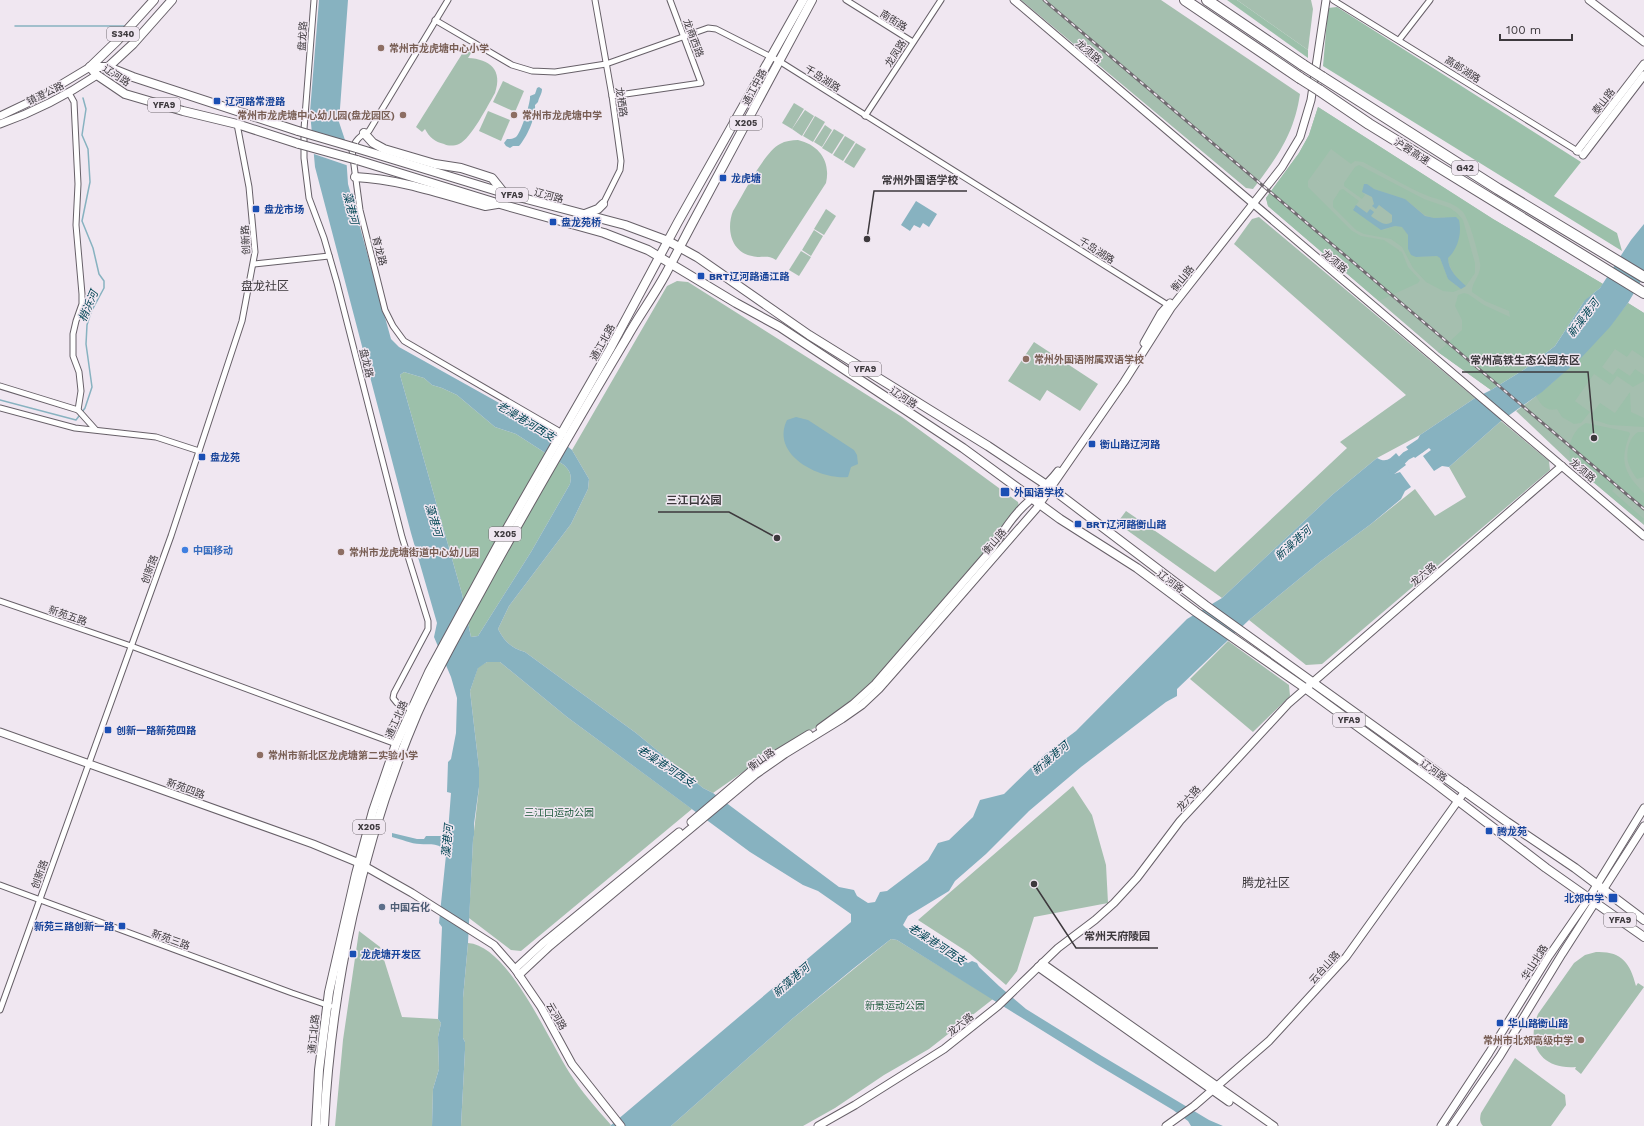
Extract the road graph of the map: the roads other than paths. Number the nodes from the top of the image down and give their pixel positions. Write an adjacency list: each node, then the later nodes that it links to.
1 (154, 0): 29 (main road, S340)
2 (172, 0): 24 (main road, S340)
3 (314, 0): 51 (street, 盘龙路)
4 (448, 0): 19 (street, 育龙路)
5 (595, 0): 27 (street, 龙栖路)
6 (670, 0): 20 (street, 龙商西路)
7 (803, 0): 25 (main road, 通江中路 / X205)
8 (812, 0): 26 (main road, 通江中路 / X205)
9 (846, 0): 22 (street, 南街路)
10 (941, 0): 22 (street, 龙凤路)
11 (1014, 0): 44 (street, 龙须路)
12 (1185, 0): 56 (highway, 沪蓉高速 / G42, bridge)
13 (1207, 0): 55 (highway, 沪蓉高速 / G42, bridge)
14 (1321, 0): 44 (street, 衡山路)
15 (1326, 0): 44 (street, 衡山路)
16 (1333, 0): 21 (street, 高邮湖路)
17 (1430, 0): 21 (street)
18 (1589, 0): 23 (street)
19 (435, 20): 27 (street, 千岛湖路); 40 (street, 育龙路)
20 (684, 37): 25 (street, 千岛湖路); 27 (street, 千岛湖路); 35 (street, 龙商西路)
21 (1399, 40): 41 (street, 高邮湖路)
22 (913, 42): 37 (street, 龙凤路)
23 (1644, 42)
24 (126, 50): 30 (main road); 33 (main road)
25 (772, 56): 26 (street, 千岛湖路); 49 (main road, 通江中路 / X205)
26 (779, 60): 37 (street, 千岛湖路); 50 (main road, 通江中路 / X205)
27 (606, 64): 35 (street, 龙栖路)
28 (1644, 64): 41 (street, 泰山路)
29 (90, 67): 30 (main road, 辽河路 / YFA9); 31 (main road, 辽河路 / YFA9); 36 (street, 镇澄公路)
30 (108, 67): 31 (main road); 33 (main road, 辽河路 / YFA9)
31 (97, 75): 34 (street, 镇澄公路); 39 (main road, 辽河路 / YFA9)
32 (1644, 75): 41 (street, 泰山路)
33 (133, 77): 43 (main road, 辽河路 / YFA9, bridge)
34 (69, 93): 38 (street, 镇澄公路); 60 (street)
35 (612, 96): 46 (street, 龙栖路)
36 (0, 116)
37 (865, 116): 57 (street, 千岛湖路)
38 (0, 124)
39 (237, 124): 45 (main road, 辽河路 / YFA9, bridge); 54 (street, 创新路)
40 (364, 133): 42 (street, 育龙路); 43 (main road)
41 (1580, 153)
42 (355, 177): 45 (main road); 62 (street, 育龙路)
43 (504, 193): 47 (main road, 辽河路 / YFA9)
44 (1252, 203): 57 (street, 衡山路); 65 (street, 龙须路)
45 (500, 204): 52 (main road, YFA9)
46 (603, 204): 47 (main road); 48 (main road)
47 (584, 215): 48 (main road, 辽河路 / YFA9)
48 (610, 221): 49 (main road, 辽河路 / YFA9)
49 (668, 241): 50 (main road, YFA9); 52 (main road, 通江中路)
50 (680, 247): 53 (main road, 通江中路); 66 (main road, 辽河路 / YFA9)
51 (329, 256): 54 (street); 73 (street, 盘龙路)
52 (660, 257): 53 (main road, YFA9); 62 (main road, 通江北路)
53 (671, 263): 62 (main road, 通江北路); 67 (main road, 辽河路 / YFA9)
54 (254, 264): 63 (street, 创新路)
55 (1644, 277)
56 (1643, 292)
57 (1170, 307): 66 (street, 衡山路)
58 (0, 386): 60 (street)
59 (0, 408): 61 (street)
60 (78, 410): 61 (street)
61 (94, 429): 63 (street)
62 (565, 436): 64 (main road)
63 (199, 451): 70 (street, 创新路)
64 (549, 465): 73 (main road, 通江北路 / X205); 82 (main road, 通江北路 / X205)
65 (1562, 466): 68 (street, 龙须路); 71 (street, 龙六路)
66 (1048, 487): 67 (street, 衡山路); 71 (main road, 辽河路 / YFA9)
67 (1036, 501): 72 (main road, 辽河路 / YFA9); 78 (street, 衡山路); 78 (street, 衡山路)
68 (1644, 536)
69 (0, 601): 70 (street, 新苑五路)
70 (131, 646): 75 (street, 新苑五路); 76 (street, 创新路)
71 (1313, 682): 72 (street, 龙六路); 77 (main road, 辽河路 / YFA9)
72 (1305, 688): 79 (main road, 辽河路 / YFA9); 89 (street, 龙六路)
73 (411, 709): 75 (main road, 通江北路 / X205)
74 (0, 732): 76 (street, 新苑四路)
75 (396, 744): 82 (main road, 通江北路 / X205)
76 (89, 764): 82 (street, 新苑四路); 85 (street, 创新路)
77 (1465, 791): 79 (street, 云台山路); 84 (main road, 辽河路 / YFA9)
78 (722, 799): 90 (street, 衡山路)
79 (1458, 800): 86 (main road, 辽河路 / YFA9); 94 (street, 云台山路)
80 (1644, 808): 84 (street, 华山北路)
81 (1644, 826): 84 (street, 华山北路)
82 (362, 864): 90 (street, 云河路); 91 (main road, 通江北路 / X205); 92 (main road, 通江北路 / X205)
83 (0, 885): 85 (street, 新苑三路)
84 (1600, 887): 86 (street, 华山北路); 87 (main road, 辽河路 / YFA9)
85 (40, 899): 91 (street, 新苑三路); 93 (street, 创新路)
86 (1592, 900): 88 (main road, 辽河路 / YFA9); 102 (street, 华山北路); 103 (street, 华山北路)
87 (1644, 920)
88 (1644, 937)
89 (1040, 965): 94 (street); 98 (street, 龙六路)
90 (517, 972): 97 (street, 云河路)
91 (326, 1005): 92 (street, 新苑三路); 95 (main road, 通江北路 / X205)
92 (336, 1007): 96 (main road, 通江北路 / X205)
93 (0, 1010)
94 (1215, 1089): 99 (street, 云台山路); 100 (street); 101 (street)
95 (316, 1126)
96 (324, 1126)
97 (621, 1126)
98 (818, 1126)
99 (1166, 1126)
100 (1265, 1126)
101 (1274, 1126)
102 (1441, 1126)
103 (1452, 1126)

